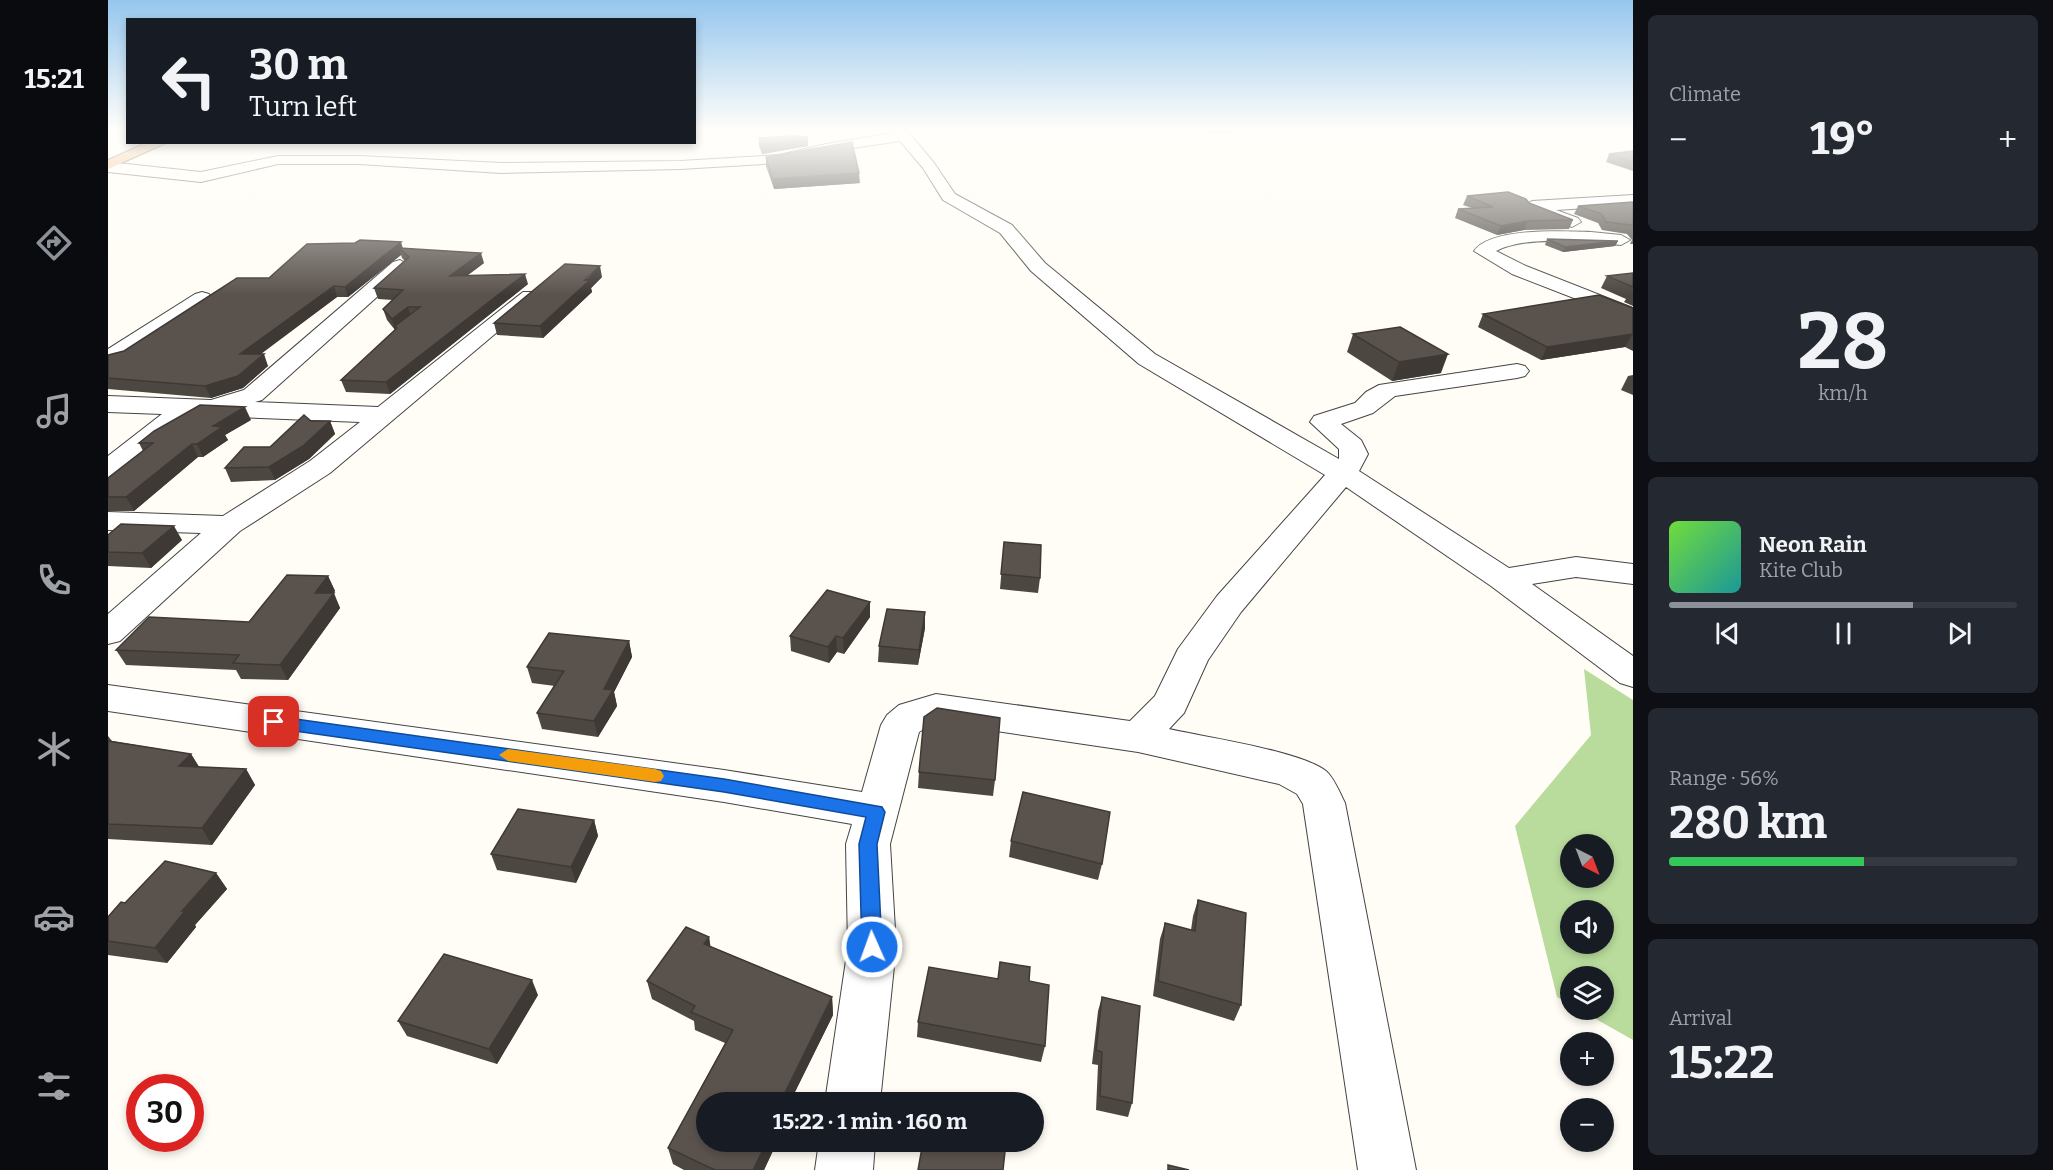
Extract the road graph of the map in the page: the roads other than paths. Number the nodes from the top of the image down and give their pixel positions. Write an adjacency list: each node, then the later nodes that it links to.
1 (942, 186): 14 (street)
2 (1633, 200): 3 (street)
3 (1627, 242): 7 (street)
4 (400, 266): 11 (street)
5 (550, 279): 12 (street)
6 (202, 298): 8 (street)
7 (1633, 315)
8 (108, 359)
9 (1517, 370): 14 (street)
10 (108, 404): 11 (street)
11 (199, 406): 12 (street); 13 (street)
12 (386, 415): 16 (street)
13 (108, 470)
14 (1344, 473): 18 (street); 22 (street)
15 (108, 521): 16 (street)
16 (229, 525): 19 (street)
17 (1633, 573): 18 (street)
18 (1503, 579): 20 (street)
19 (108, 633)
20 (1633, 674)
21 (108, 698): 23 (street)
22 (1138, 737): 23 (street); 27 (street)
23 (876, 812): 24 (street)
24 (853, 1092)
25 (846, 1152): 26 (street)
26 (844, 1170)
27 (1387, 1170)

